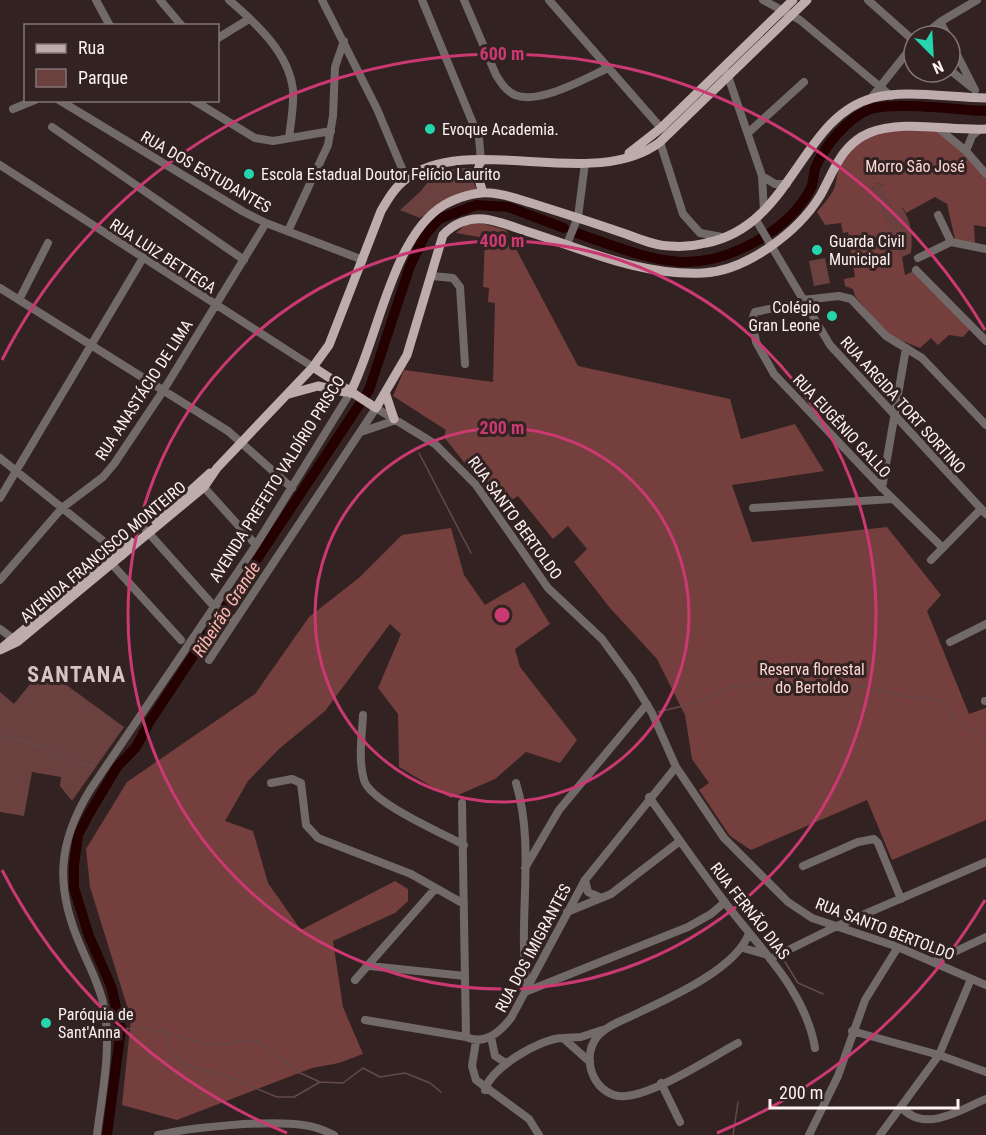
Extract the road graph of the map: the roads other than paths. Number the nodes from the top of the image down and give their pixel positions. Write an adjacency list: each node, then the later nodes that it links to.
1 (96, 0): 17 (street)
2 (160, 0): 18 (street)
3 (229, 0): 15 (street)
4 (322, 0): 22 (street)
5 (422, 0): 47 (street)
6 (464, 0): 26 (street)
7 (549, 0): 26 (street)
8 (763, 0): 13 (street)
9 (793, 0): 13 (main road, AVENIDA FRANCISCO MONTEIRO)
10 (807, 0): 14 (main road, AVENIDA FRANCISCO MONTEIRO)
11 (868, 0): 20 (street)
12 (977, 0): 16 (street)
13 (782, 10): 14 (street); 25 (main road, AVENIDA FRANCISCO MONTEIRO)
14 (792, 15): 27 (main road, AVENIDA FRANCISCO MONTEIRO); 30 (street)
15 (249, 19): 21 (street); 43 (street)
16 (940, 22): 19 (street)
17 (109, 24)
18 (180, 24)
19 (938, 24)
20 (902, 32)
21 (219, 37)
22 (344, 41): 41 (street); 52 (street)
23 (902, 58): 30 (street)
24 (962, 65): 28 (street)
25 (724, 66): 27 (street); 38 (main road, AVENIDA FRANCISCO MONTEIRO)
26 (608, 68): 38 (street)
27 (728, 76): 42 (street); 44 (main road, AVENIDA FRANCISCO MONTEIRO)
28 (962, 80)
29 (804, 82): 42 (street)
30 (885, 91): 31 (main road, AVENIDA PREFEITO VALDÍRIO PRISCO); 31 (street); 32 (main road, AVENIDA PREFEITO VALDÍRIO PRISCO)
31 (871, 98): 53 (main road, AVENIDA PREFEITO VALDÍRIO PRISCO)
32 (986, 98)
33 (30, 102): 36 (street)
34 (62, 102): 58 (street, RUA DOS ESTUDANTES)
35 (197, 102): 43 (street)
36 (14, 109)
37 (52, 127): 69 (street)
38 (661, 128): 46 (main road, AVENIDA FRANCISCO MONTEIRO)
39 (938, 128): 40 (main road); 45 (street); 62 (main road)
40 (983, 129): 45 (street)
41 (331, 131): 43 (street); 60 (street)
42 (748, 133): 51 (street)
43 (289, 137)
44 (660, 142): 46 (main road, AVENIDA FRANCISCO MONTEIRO); 61 (street)
45 (966, 151): 50 (street)
46 (619, 159): 48 (main road, AVENIDA FRANCISCO MONTEIRO)
47 (481, 161): 48 (main road, AVENIDA FRANCISCO MONTEIRO); 52 (main road, AVENIDA FRANCISCO MONTEIRO); 54 (main road)
48 (585, 164): 57 (street)
49 (0, 165): 67 (street, RUA LUIZ BETTEGA)
50 (986, 174)
51 (762, 176): 53 (street); 55 (street)
52 (406, 178): 70 (main road, AVENIDA FRANCISCO MONTEIRO)
53 (787, 184): 55 (main road, AVENIDA PREFEITO VALDÍRIO PRISCO)
54 (483, 193): 57 (main road, AVENIDA PREFEITO VALDÍRIO PRISCO); 84 (main road, AVENIDA PREFEITO VALDÍRIO PRISCO)
55 (764, 213): 59 (main road, AVENIDA PREFEITO VALDÍRIO PRISCO)
56 (938, 215): 63 (street)
57 (578, 217): 61 (main road, AVENIDA PREFEITO VALDÍRIO PRISCO); 65 (street)
58 (266, 223): 60 (street, RUA DOS ESTUDANTES); 69 (street, RUA ANASTÁCIO DE LIMA)
59 (758, 223): 61 (main road, AVENIDA PREFEITO VALDÍRIO PRISCO); 62 (street, RUA ARGIDA TORT SORTINO)
60 (288, 231): 70 (street, RUA DOS ESTUDANTES)
61 (726, 237)
62 (770, 242): 65 (main road); 75 (street, RUA ARGIDA TORT SORTINO)
63 (951, 242): 66 (street); 68 (street)
64 (48, 243): 74 (street)
65 (567, 244): 72 (main road)
66 (986, 249)
67 (143, 258): 76 (street, RUA LUIZ BETTEGA); 79 (street)
68 (918, 258)
69 (244, 260): 76 (street, RUA ANASTÁCIO DE LIMA)
70 (363, 260): 82 (main road, AVENIDA FRANCISCO MONTEIRO)
71 (916, 270): 78 (street)
72 (432, 276): 81 (street); 85 (main road)
73 (0, 288): 74 (street)
74 (19, 300): 79 (street)
75 (802, 300): 77 (street); 77 (street); 80 (street); 88 (street, RUA ARGIDA TORT SORTINO)
76 (214, 305): 82 (street, RUA LUIZ BETTEGA); 83 (street, RUA ANASTÁCIO DE LIMA)
77 (788, 305): 97 (street, RUA EUGÊNIO GALLO)
78 (986, 341)
79 (92, 346): 83 (street); 94 (street)
80 (906, 348): 88 (street); 90 (street)
81 (465, 364)
82 (312, 367): 84 (main road); 86 (main road, AVENIDA FRANCISCO MONTEIRO)
83 (163, 391): 92 (street); 100 (street, RUA ANASTÁCIO DE LIMA)
84 (354, 395): 86 (main road); 87 (main road); 96 (street, AVENIDA PREFEITO VALDÍRIO PRISCO)
85 (386, 395): 87 (main road); 89 (main road)
86 (284, 396): 92 (main road, AVENIDA FRANCISCO MONTEIRO)
87 (372, 406): 89 (street, RUA SANTO BERTOLDO); 91 (street)
88 (896, 418): 97 (street); 102 (street, RUA ARGIDA TORT SORTINO)
89 (395, 420): 91 (street); 119 (street, RUA SANTO BERTOLDO)
90 (986, 425)
91 (360, 433): 111 (street)
92 (242, 441): 95 (main road, AVENIDA FRANCISCO MONTEIRO); 96 (street)
93 (0, 458): 94 (street)
94 (15, 470): 98 (street); 100 (street)
95 (202, 485): 103 (main road, AVENIDA FRANCISCO MONTEIRO); 104 (street)
96 (292, 488): 104 (street, AVENIDA PREFEITO VALDÍRIO PRISCO)
97 (882, 488): 99 (street, RUA EUGÊNIO GALLO)
98 (0, 498)
99 (892, 499): 101 (street); 105 (street, RUA EUGÊNIO GALLO)
100 (62, 508): 106 (street); 109 (street, RUA ANASTÁCIO DE LIMA)
101 (753, 508)
102 (983, 512): 105 (street)
103 (148, 532): 106 (main road, AVENIDA FRANCISCO MONTEIRO); 110 (street)
104 (256, 546): 110 (street, AVENIDA PREFEITO VALDÍRIO PRISCO)
105 (943, 548): 107 (street)
106 (120, 555): 108 (main road, AVENIDA FRANCISCO MONTEIRO)
107 (931, 560)
108 (110, 562): 114 (main road, AVENIDA FRANCISCO MONTEIRO); 115 (street)
109 (0, 580)
110 (217, 609): 111 (street); 169 (street, AVENIDA PREFEITO VALDÍRIO PRISCO)
111 (232, 618): 118 (street)
112 (986, 624): 116 (street)
113 (0, 629): 114 (street)
114 (14, 640): 117 (main road, AVENIDA FRANCISCO MONTEIRO)
115 (181, 640)
116 (950, 642)
117 (0, 650)
118 (209, 660)
119 (647, 704): 121 (street, RUA SANTO BERTOLDO); 130 (street)
120 (363, 715): 127 (street)
121 (676, 767): 124 (street, RUA DOS IMIGRANTES); 138 (street, RUA SANTO BERTOLDO)
122 (272, 783): 132 (street)
123 (516, 783): 130 (street)
124 (649, 797): 126 (street, RUA FERNÃO DIAS); 131 (street, RUA DOS IMIGRANTES)
125 (462, 803): 127 (street)
126 (680, 841): 133 (street); 135 (street, RUA FERNÃO DIAS)
127 (464, 845): 136 (street)
128 (986, 862): 134 (street)
129 (803, 866): 134 (street)
130 (525, 869): 150 (street)
131 (585, 880): 133 (street); 137 (street, RUA DOS IMIGRANTES)
132 (435, 890): 136 (street); 145 (street)
133 (603, 898): 137 (street)
134 (902, 899): 138 (street)
135 (725, 902): 139 (street, RUA FERNÃO DIAS); 150 (street)
136 (464, 904): 146 (street)
137 (567, 912): 150 (street, RUA DOS IMIGRANTES)
138 (837, 926): 141 (street, RUA SANTO BERTOLDO); 143 (street)
139 (749, 933): 142 (street); 143 (street, RUA FERNÃO DIAS)
140 (986, 937): 144 (street)
141 (898, 947): 144 (street, RUA SANTO BERTOLDO); 153 (street)
142 (742, 948): 143 (street); 152 (street)
143 (767, 956): 159 (street, RUA FERNÃO DIAS)
144 (933, 962): 147 (street, RUA SANTO BERTOLDO)
145 (370, 966): 146 (street); 148 (street)
146 (465, 976): 155 (street)
147 (970, 979): 149 (street, RUA SANTO BERTOLDO); 160 (street)
148 (355, 980)
149 (986, 985)
150 (526, 990): 154 (street, RUA DOS IMIGRANTES)
151 (365, 1020): 155 (street)
152 (606, 1029): 156 (street); 161 (street)
153 (852, 1031): 160 (street); 173 (street)
154 (491, 1036): 157 (street, RUA DOS IMIGRANTES); 162 (street)
155 (466, 1037): 157 (street)
156 (563, 1038): 161 (street); 162 (street)
157 (476, 1041): 165 (street)
158 (738, 1043): 164 (street)
159 (815, 1048)
160 (939, 1055): 163 (street); 167 (street)
161 (590, 1062): 164 (street)
162 (506, 1063): 165 (street)
163 (986, 1072)
164 (661, 1083): 168 (street)
165 (485, 1090): 172 (street)
166 (986, 1098): 167 (street)
167 (901, 1107): 174 (street)
168 (680, 1122)
169 (97, 1135)
170 (158, 1135): 171 (street)
171 (334, 1135)
172 (539, 1135)
173 (809, 1135)
174 (880, 1135)

